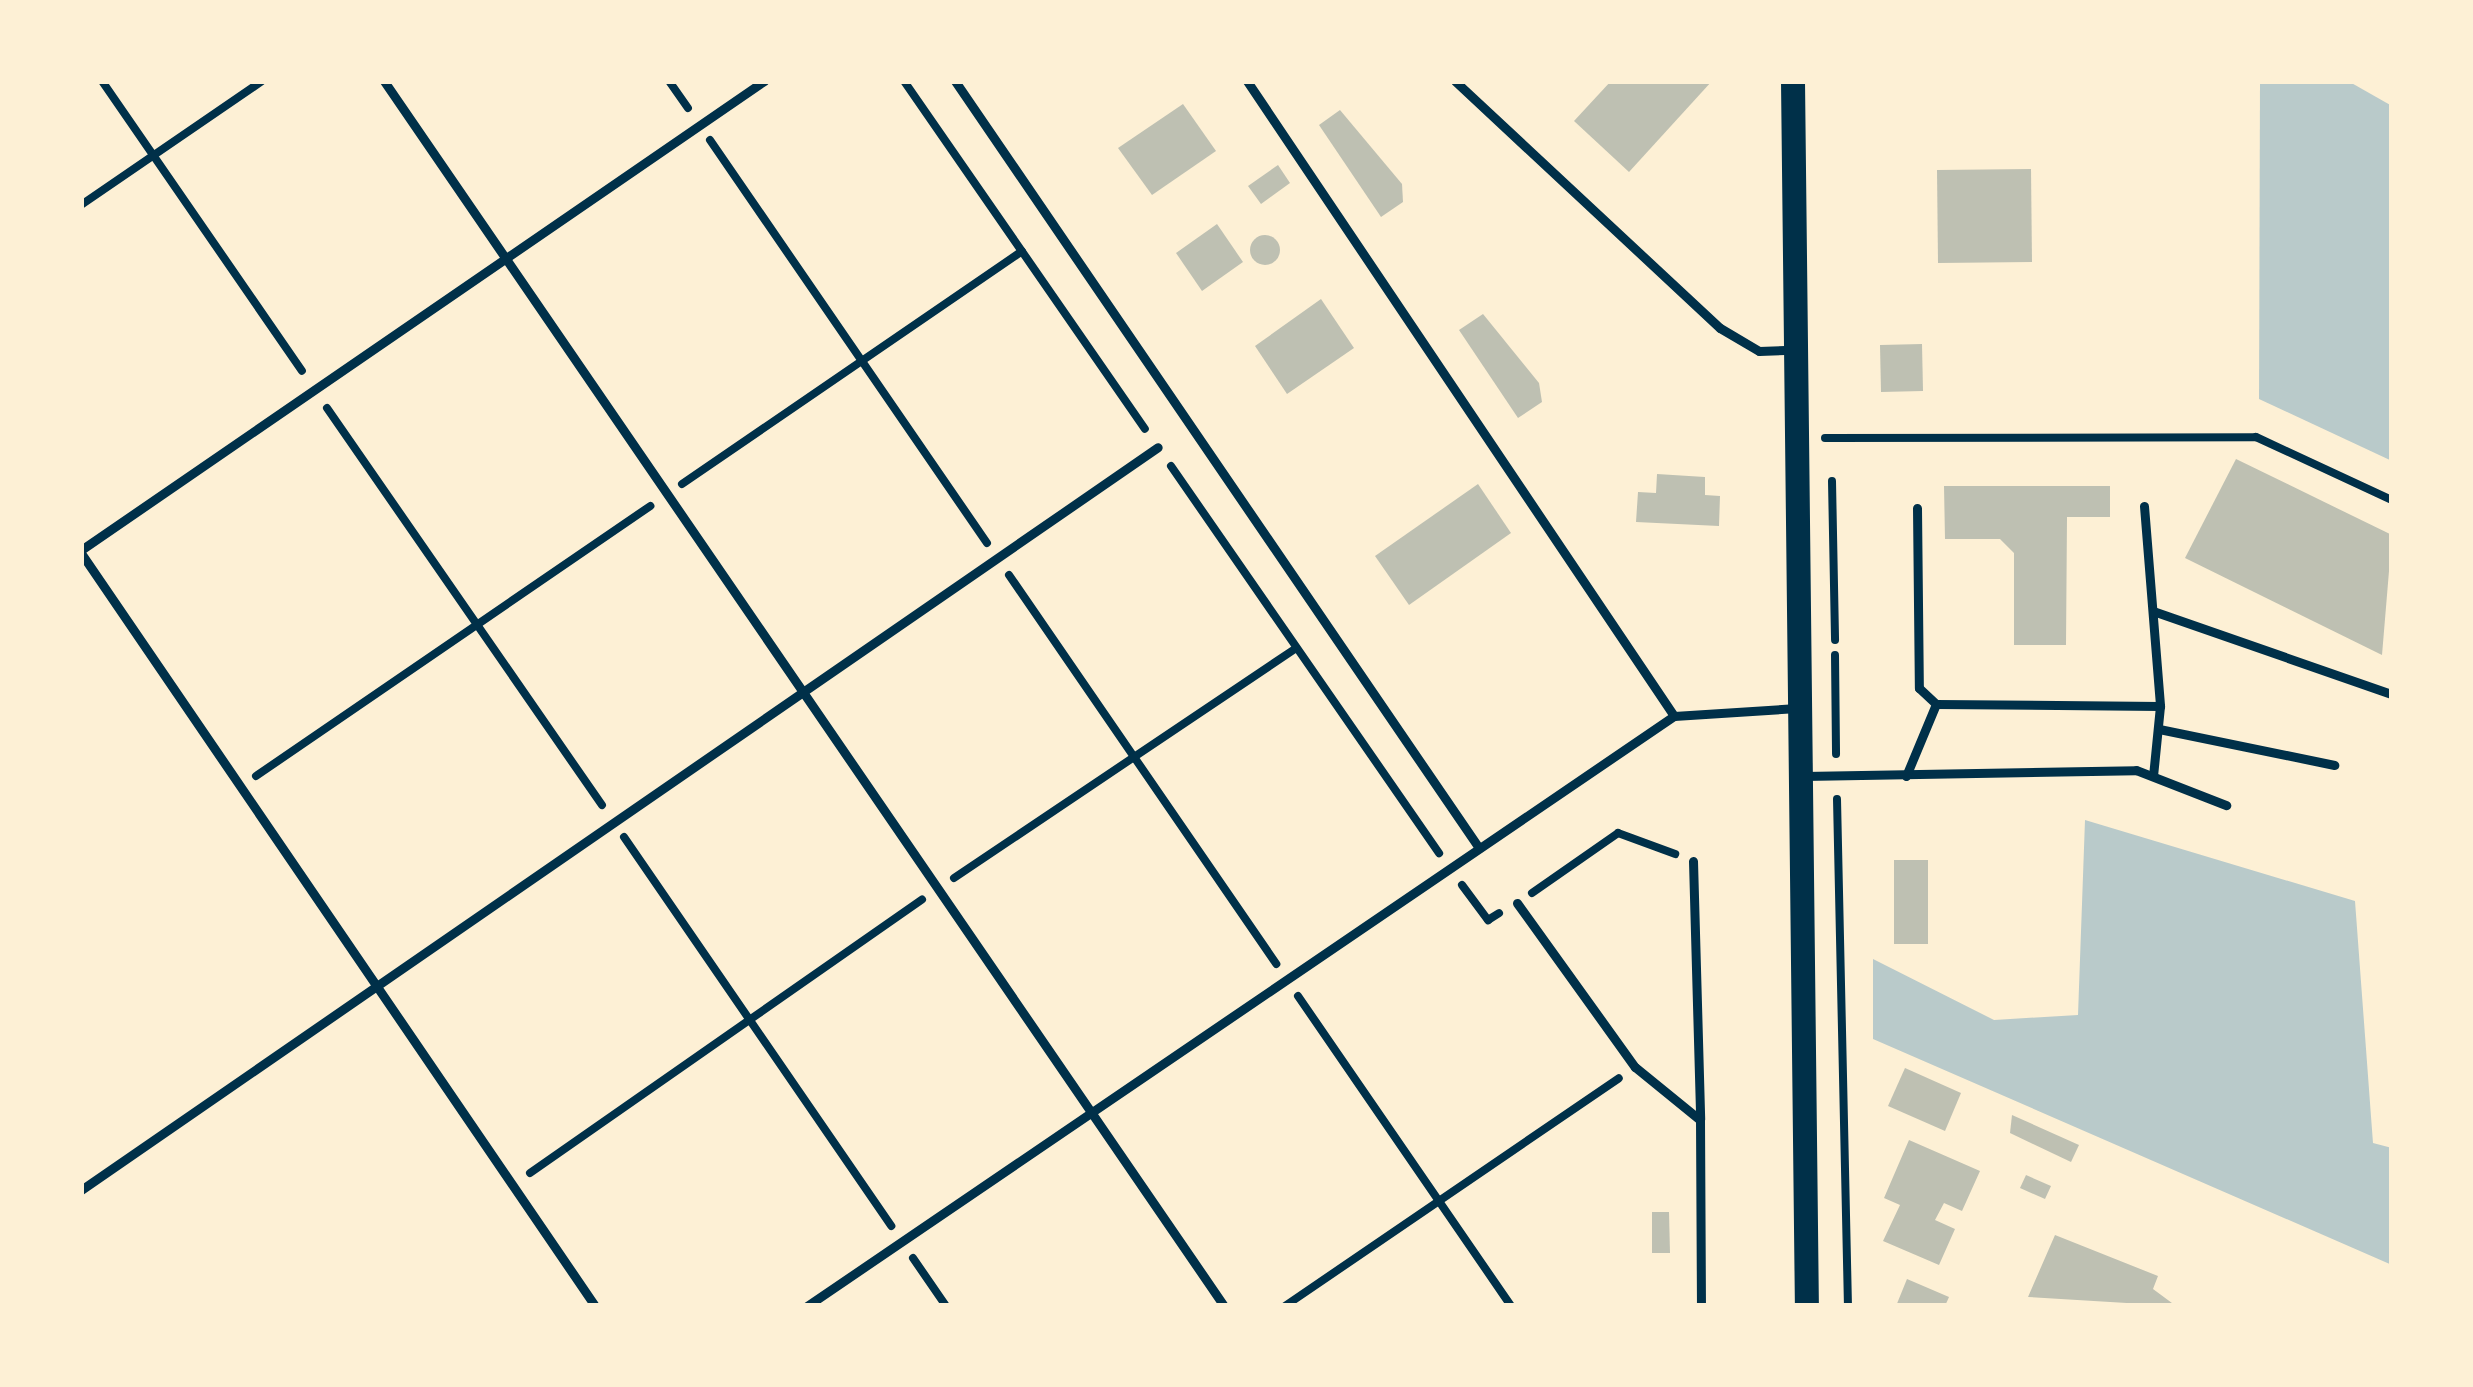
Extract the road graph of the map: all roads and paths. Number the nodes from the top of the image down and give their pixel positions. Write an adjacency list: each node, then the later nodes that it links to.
1 (102, 81): 12 (path)
2 (262, 81): 12 (path)
3 (384, 81): 15 (lane)
4 (669, 81): 11 (path)
5 (764, 81): 11 (lane)
6 (904, 81): 14 (path)
7 (955, 81): 45 (lane)
8 (1247, 81): 34 (lane)
9 (1455, 81): 16 (lane)
10 (1793, 81): 16 (main road)
11 (700, 125): 15 (lane); 17 (path)
12 (154, 155): 13 (path); 18 (path)
13 (81, 205)
14 (1022, 251): 17 (path); 19 (path)
15 (506, 258): 18 (lane); 20 (lane)
16 (1797, 350): 33 (main road)
17 (862, 361): 20 (path); 25 (path)
18 (314, 389): 24 (lane); 27 (path)
19 (1158, 447): 25 (lane); 28 (path)
20 (667, 494): 27 (path); 29 (lane)
21 (2392, 500): 38 (path)
22 (2144, 506): 26 (lane)
23 (1917, 508): 31 (lane)
24 (81, 552): 42 (lane)
25 (998, 558): 29 (lane); 36 (path)
26 (2153, 611): 30 (lane); 32 (lane)
27 (477, 625): 42 (path); 44 (path)
28 (1297, 649): 36 (path); 47 (path)
29 (803, 692): 44 (lane); 48 (lane)
30 (2392, 694)
31 (1936, 704): 32 (lane); 40 (lane)
32 (2160, 706): 35 (lane)
33 (1801, 708): 34 (lane); 39 (main road)
34 (1675, 716): 45 (lane)
35 (2159, 729): 37 (lane); 41 (lane)
36 (1137, 762): 48 (path); 50 (path)
37 (2334, 765)
38 (1837, 775): 39 (lane); 40 (lane); 68 (path)
39 (1804, 776): 67 (main road)
40 (1906, 776): 41 (lane)
41 (2153, 776): 43 (lane)
42 (242, 786): 51 (lane)
43 (2226, 805)
44 (614, 823): 51 (lane); 52 (path)
45 (1479, 848): 47 (lane)
46 (1694, 861): 49 (path); 55 (lane)
47 (1449, 869): 49 (path); 50 (lane)
48 (938, 888): 52 (path); 54 (lane)
49 (1517, 903): 53 (lane)
50 (1286, 980): 54 (lane); 58 (path)
51 (379, 984): 56 (lane); 57 (lane)
52 (752, 1020): 56 (path); 59 (path)
53 (1635, 1067): 55 (lane); 58 (path)
54 (1091, 1113): 59 (lane); 63 (lane)
55 (1700, 1120): 66 (lane)
56 (513, 1185): 60 (lane)
57 (81, 1190)
58 (1438, 1201): 64 (path); 65 (path)
59 (902, 1241): 61 (lane); 62 (path)
60 (596, 1306)
61 (807, 1306)
62 (946, 1306)
63 (1224, 1306)
64 (1285, 1306)
65 (1511, 1306)
66 (1701, 1306)
67 (1807, 1306)
68 (1848, 1306)

